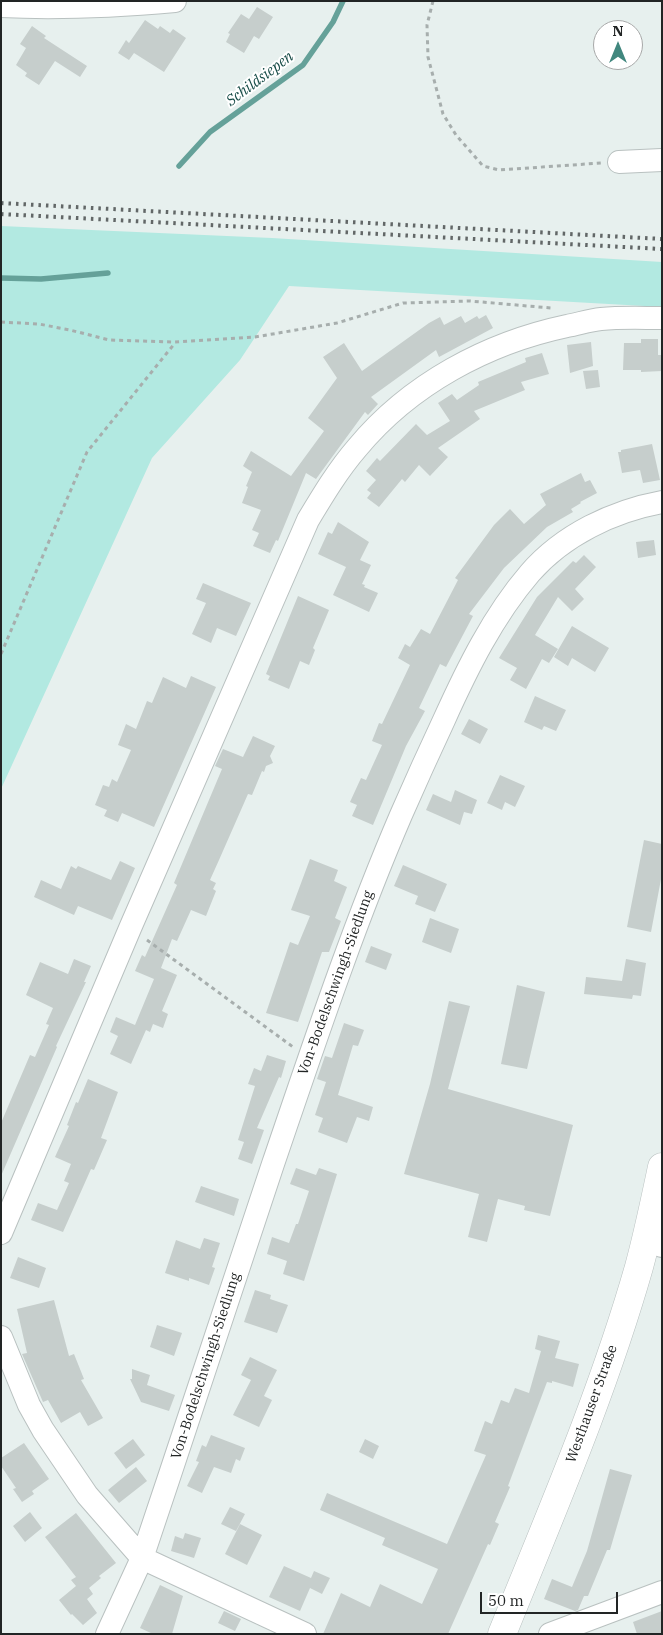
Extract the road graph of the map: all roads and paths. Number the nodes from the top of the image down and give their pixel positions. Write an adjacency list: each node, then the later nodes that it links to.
1 (175, 1): 3 (street)
2 (433, 1): 5 (path)
3 (1, 6)
4 (662, 160): 5 (street)
5 (619, 162)
6 (557, 309): 9 (path)
7 (662, 318): 12 (street)
8 (1, 322): 9 (path)
9 (176, 342): 11 (path)
10 (662, 502): 13 (street, Von-Bodelschwingh-Siedlung)
11 (1, 654)
12 (131, 926): 13 (path); 15 (street)
13 (309, 1059): 18 (street, Von-Bodelschwingh-Siedlung)
14 (662, 1167): 16 (main road, Westhauser Straße)
15 (1, 1233)
16 (653, 1244): 22 (main road, Westhauser Straße)
17 (1, 1337): 18 (street)
18 (142, 1558): 20 (street, Von-Bodelschwingh-Siedlung); 21 (street)
19 (662, 1592): 23 (street)
20 (107, 1634)
21 (305, 1634)
22 (502, 1634)
23 (550, 1634)

